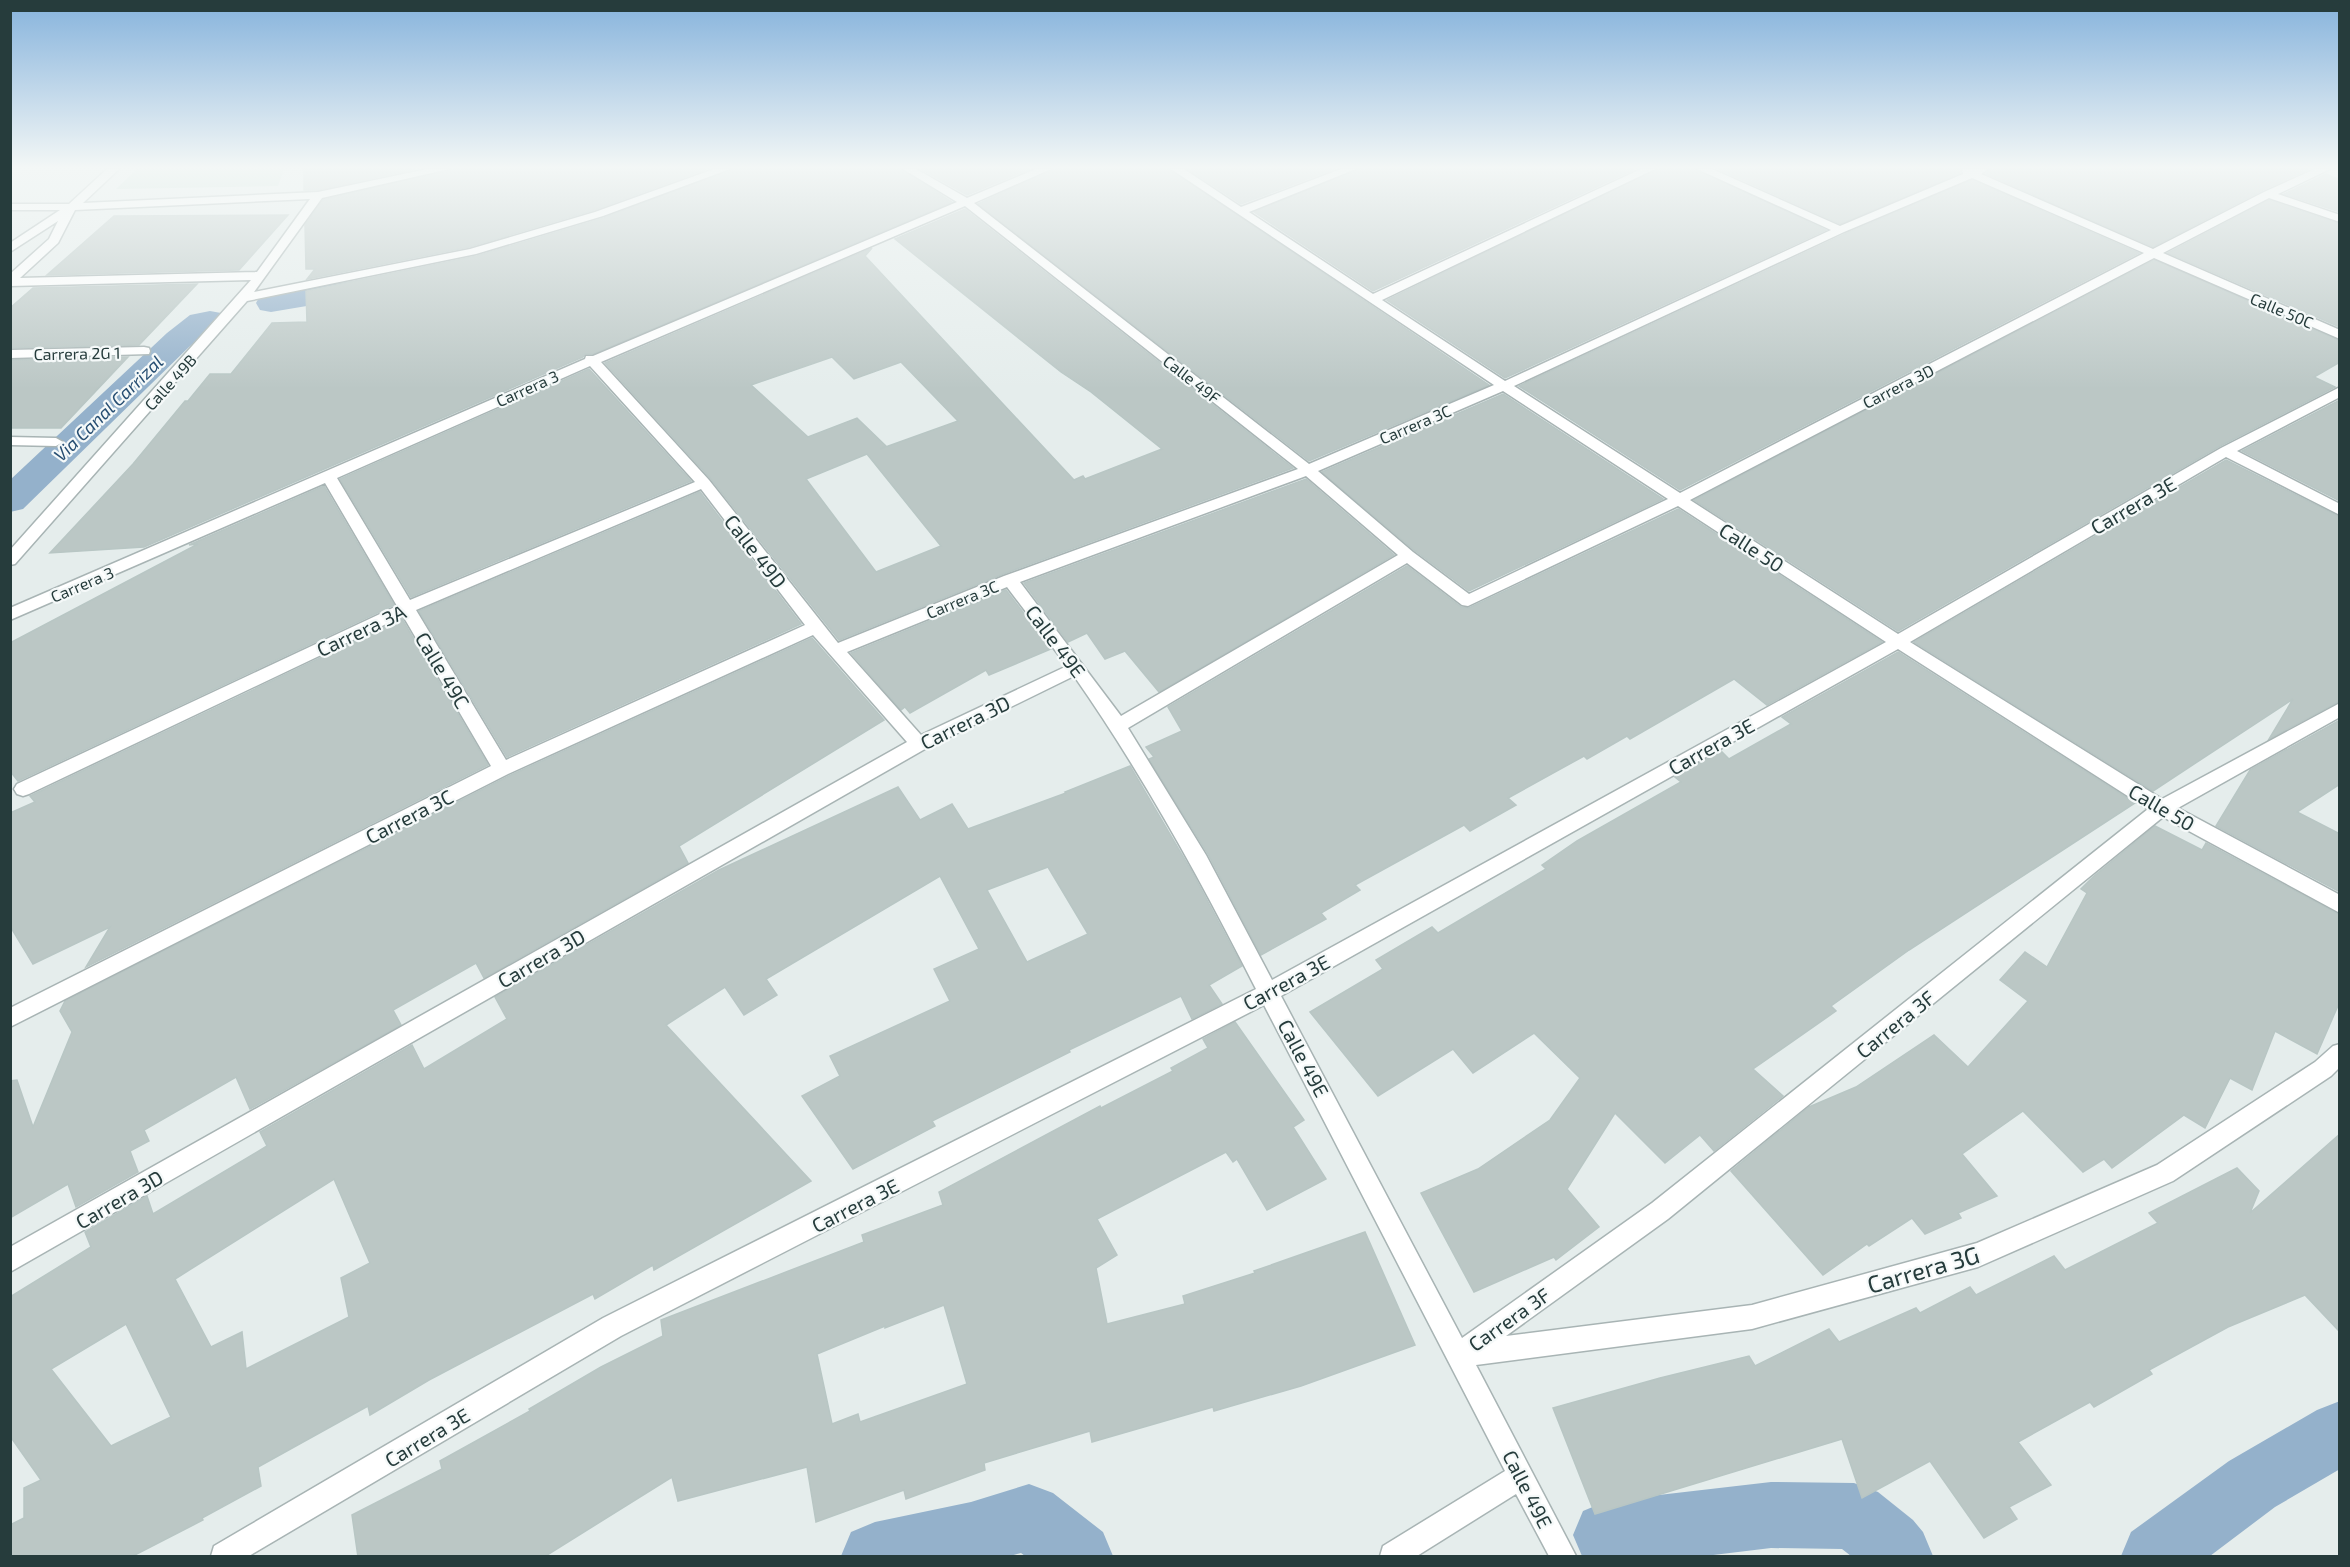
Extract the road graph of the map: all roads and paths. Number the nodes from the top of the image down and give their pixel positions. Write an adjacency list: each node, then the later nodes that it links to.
1 (53, 242): 13 (street)
2 (285, 242): 12 (street, Calle 49B)
3 (505, 242): 14 (street)
4 (870, 242): 19 (street, Carrera 3)
5 (1017, 242): 25 (street, Calle 49F)
6 (1287, 242): 15 (street, Calle 50)
7 (1494, 242): 15 (street)
8 (1814, 242): 20 (street, Carrera 3C)
9 (2125, 242): 11 (street, Calle 50C)
10 (2177, 242): 11 (street, Carrera 3D)
11 (2153, 255): 16 (street, Calle 50C); 28 (street, Carrera 3D)
12 (261, 276): 13 (street); 14 (street, Calle 49B)
13 (10, 282)
14 (243, 298): 31 (street, Calle 49B)
15 (1373, 299): 20 (street, Calle 50)
16 (2340, 334)
17 (144, 351): 18 (street, Carrera 2G 1)
18 (10, 354)
19 (591, 359): 26 (street, Carrera 3); 27 (street, Calle 49D)
20 (1504, 386): 25 (street, Carrera 3C); 28 (street, Calle 50)
21 (2340, 390): 24 (street, Carrera 3E)
22 (10, 441): 23 (street)
23 (56, 442)
24 (2226, 451): 29 (street); 37 (street, Carrera 3E)
25 (1308, 470): 30 (street, Calle 49F); 32 (street, Carrera 3C)
26 (329, 477): 34 (street, Calle 49C); 35 (street, Carrera 3)
27 (704, 483): 34 (street, Carrera 3A); 36 (street, Calle 49D)
28 (1680, 499): 33 (street, Carrera 3D); 37 (street, Calle 50)
29 (2340, 510)
30 (1408, 556): 33 (street, Calle 49F); 41 (street)
31 (10, 560)
32 (1010, 580): 38 (street, Carrera 3C); 39 (street, Calle 49E)
33 (1468, 601)
34 (407, 608): 43 (street, Calle 49C); 44 (street, Carrera 3A)
35 (10, 615)
36 (815, 627): 38 (street, Calle 49D); 43 (street, Carrera 3C)
37 (1898, 642): 45 (street, Calle 50); 47 (street, Carrera 3E)
38 (836, 650): 42 (street, Calle 49D)
39 (1077, 668): 41 (street, Calle 49E); 42 (street, Carrera 3D)
40 (2340, 709): 45 (street, Carrera 3F)
41 (1118, 726): 47 (street, Calle 49E)
42 (919, 744): 50 (street, Carrera 3D)
43 (502, 769): 48 (street, Carrera 3C)
44 (23, 789)
45 (2162, 808): 46 (street, Calle 50); 51 (street, Carrera 3F)
46 (2340, 905)
47 (1270, 992): 51 (street, Calle 49E); 53 (street, Carrera 3E)
48 (10, 1018)
49 (2340, 1053): 51 (street, Carrera 3G)
50 (10, 1260)
51 (1459, 1355): 52 (street, Calle 49E)
52 (1521, 1476): 54 (street); 55 (street, Calle 49E)
53 (224, 1557)
54 (1393, 1557)
55 (1563, 1557)

